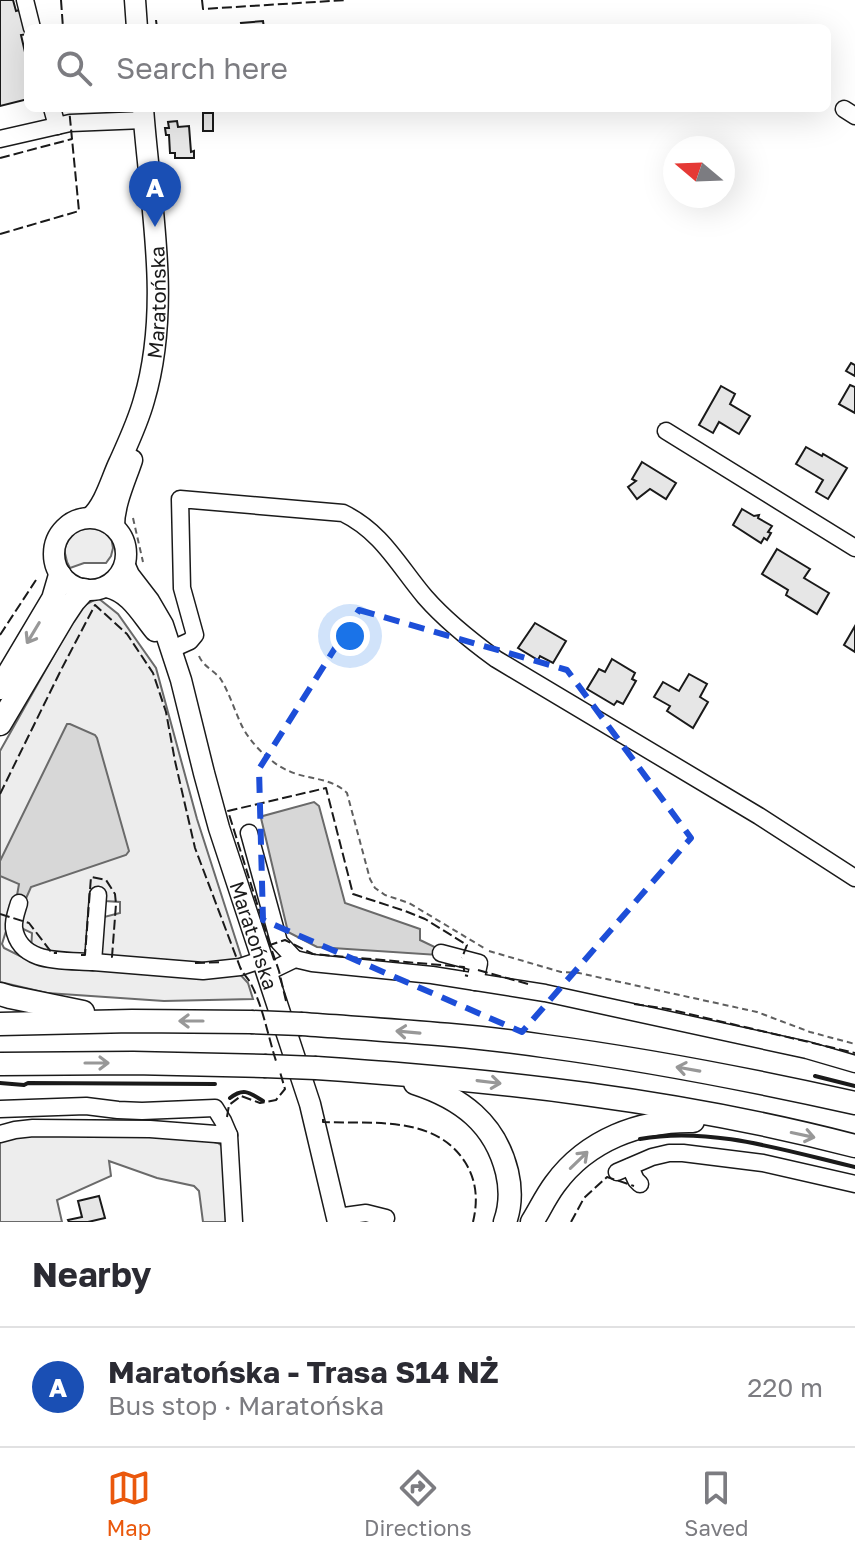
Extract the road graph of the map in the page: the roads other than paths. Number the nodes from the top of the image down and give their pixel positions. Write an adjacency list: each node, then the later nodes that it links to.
1 (25, 0): 3 (lane)
2 (135, 0): 4 (main road)
3 (31, 24)
4 (137, 24)
5 (53, 112): 7 (lane)
6 (144, 114): 7 (lane); 9 (main road, Maratońska)
7 (57, 126): 8 (lane)
8 (0, 139)
9 (144, 402): 11 (main road, Maratońska); 12 (main road, Maratońska)
10 (666, 431): 13 (lane)
11 (91, 517): 12 (main road); 15 (main road)
12 (114, 526): 14 (main road)
13 (855, 548)
14 (125, 566): 16 (main road); 17 (main road, Maratońska)
15 (60, 575): 16 (main road); 18 (highway, one-way to 18)
16 (96, 588): 17 (main road, Maratońska); 19 (highway)
17 (170, 650): 21 (lane); 27 (main road, Maratońska)
18 (0, 688)
19 (0, 724)
20 (249, 833): 25 (lane)
21 (855, 878)
22 (19, 903): 26 (lane)
23 (103, 905): 26 (lane)
24 (441, 953): 28 (lane)
25 (295, 959): 27 (lane); 28 (lane)
26 (93, 962): 27 (lane)
27 (264, 966): 44 (main road, Maratońska)
28 (475, 982): 33 (lane)
29 (0, 994): 30 (highway)
30 (132, 1021): 31 (highway); 35 (highway, one-way to 30, bridge)
31 (0, 1024)
32 (0, 1064): 34 (highway, one-way to 34, bridge)
33 (855, 1064)
34 (384, 1073): 37 (highway, one-way to 37); 46 (highway)
35 (855, 1103)
36 (0, 1109): 39 (lane)
37 (751, 1123): 40 (highway, one-way to 40); 47 (highway, one-way to 37)
38 (0, 1134): 39 (lane)
39 (229, 1135): 45 (lane)
40 (855, 1146)
41 (640, 1184): 42 (lane)
42 (855, 1184)
43 (386, 1218): 44 (lane)
44 (337, 1220)
45 (234, 1222)
46 (505, 1222)
47 (532, 1222)

